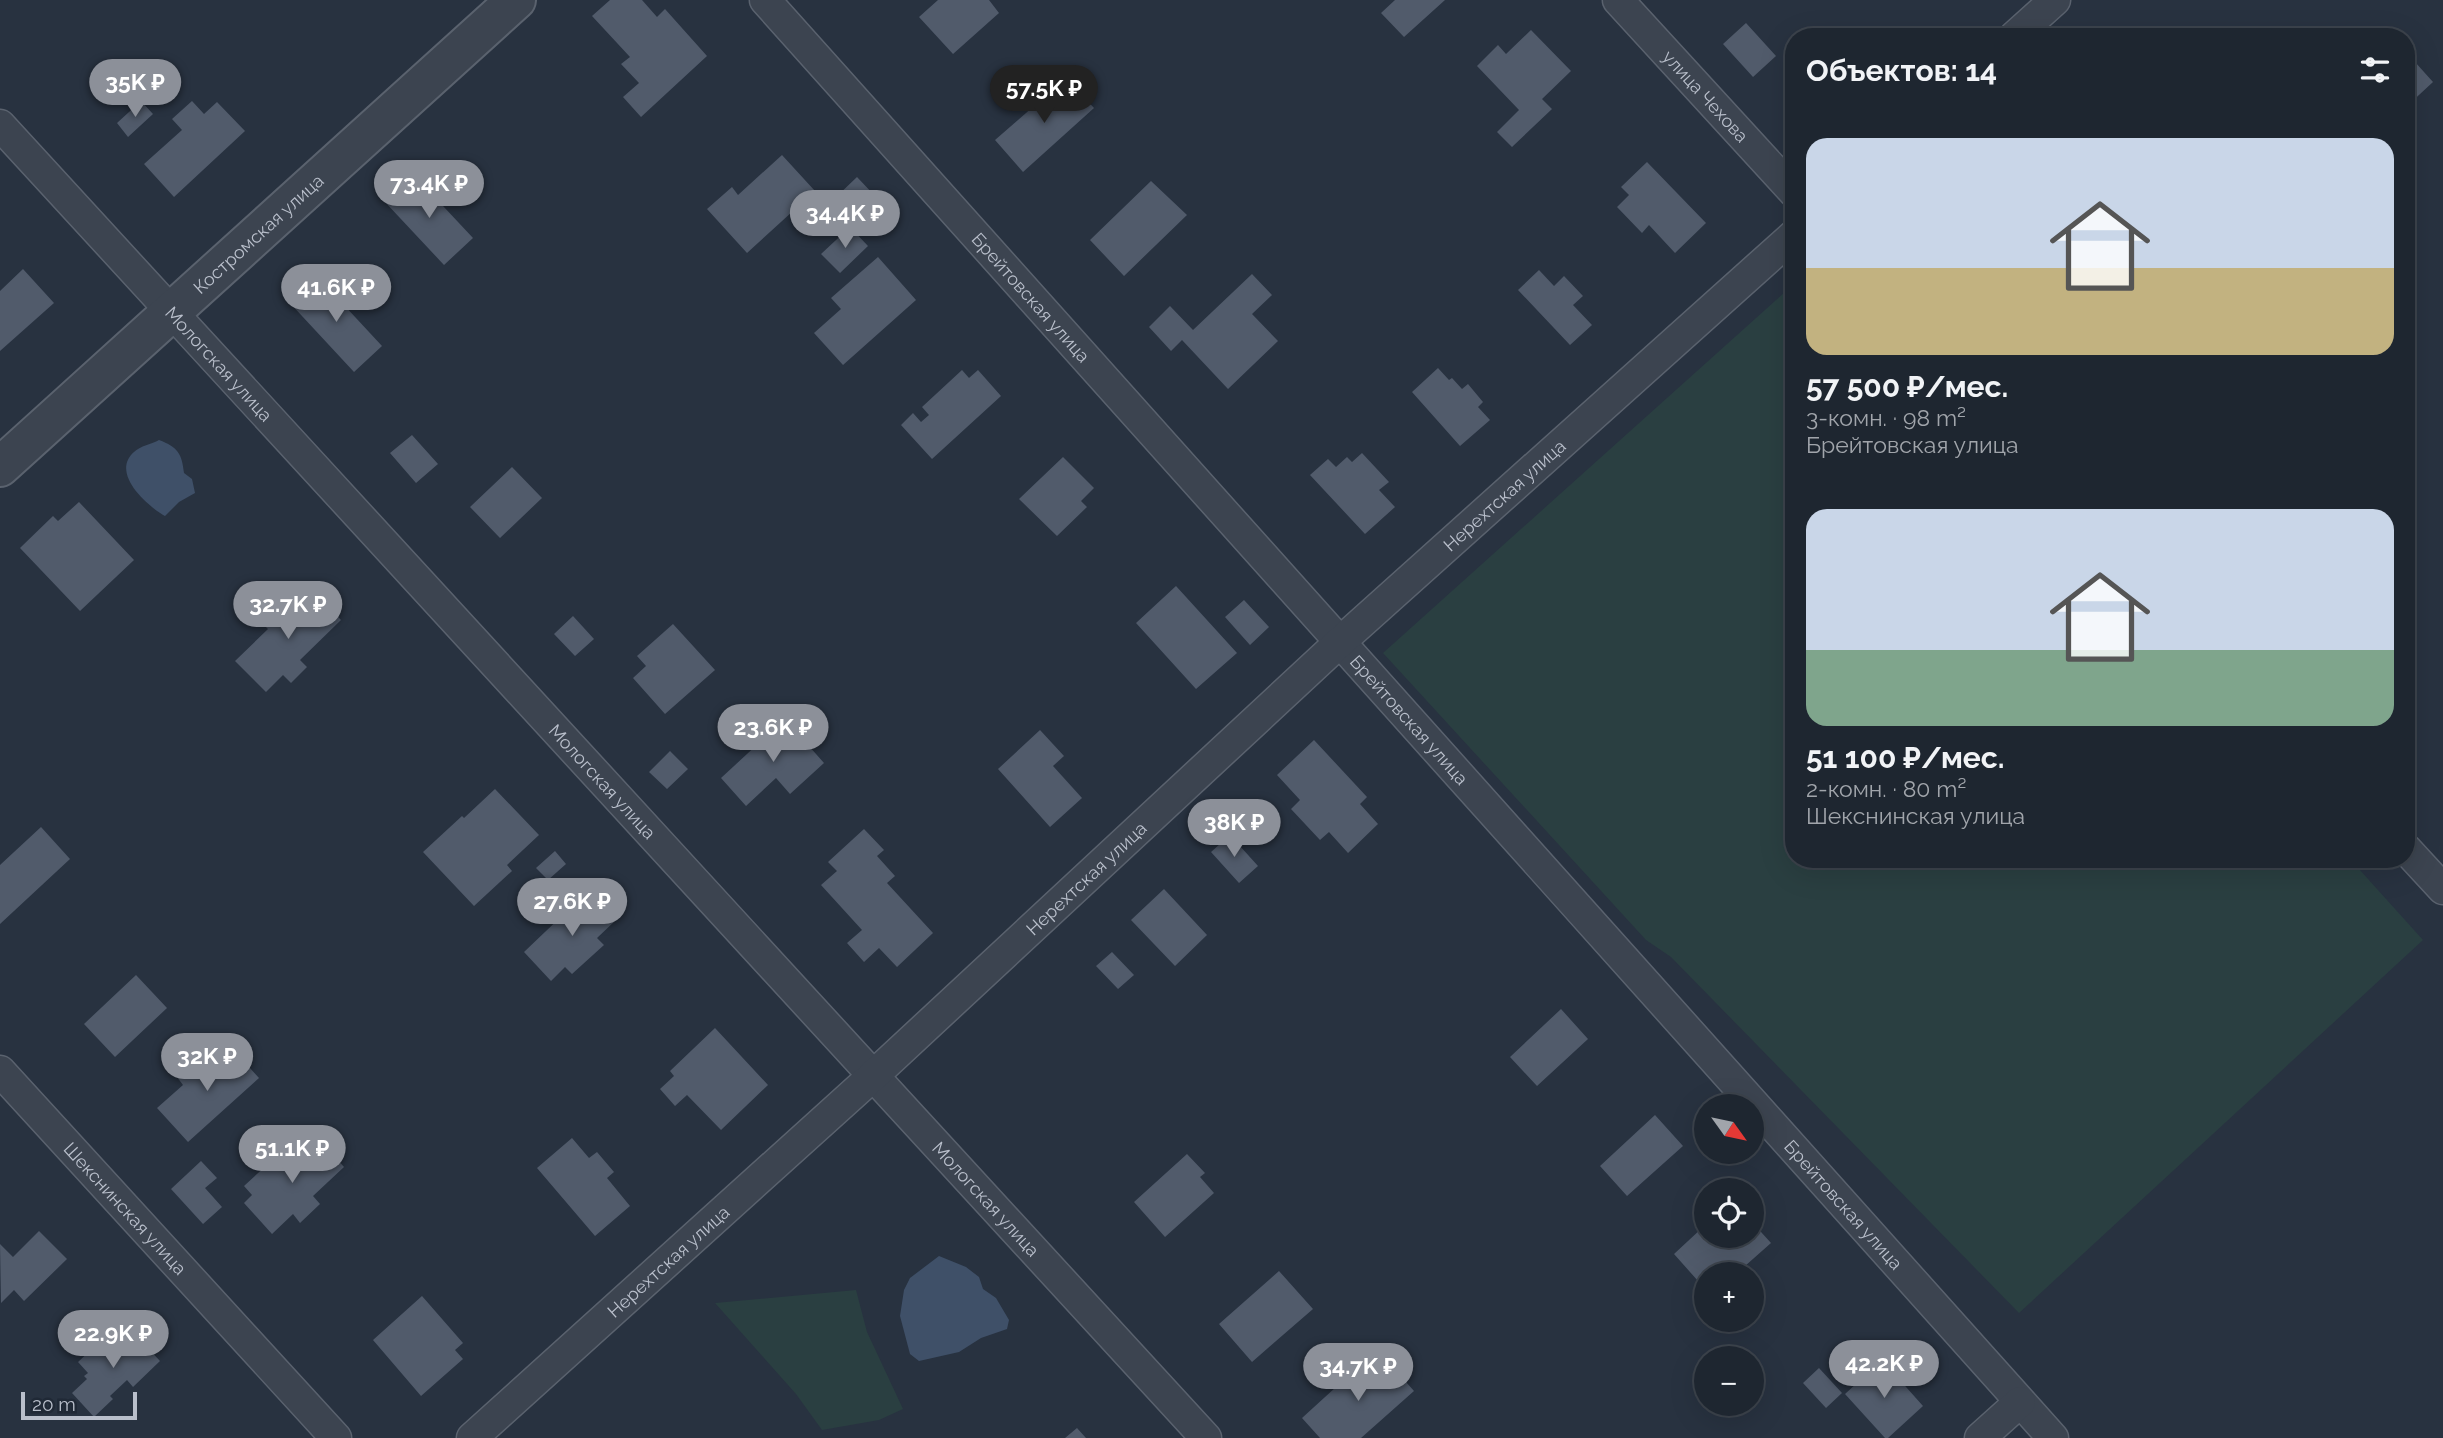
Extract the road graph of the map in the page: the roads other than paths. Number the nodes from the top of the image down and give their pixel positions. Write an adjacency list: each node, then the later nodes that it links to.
1 (516, 0): 9 (street, Костромская улица)
2 (765, 0): 11 (street, Брейтовская улица)
3 (1618, 0): 7 (street, улица Чехова)
4 (2055, 0): 5 (street)
5 (2024, 28)
6 (0, 125): 9 (street, Мологская улица)
7 (1785, 182)
8 (1785, 243): 11 (street, Нерехтская улица)
9 (172, 312): 10 (street, Костромская улица); 15 (street, Мологская улица)
10 (0, 467)
11 (1340, 642): 15 (street, Нерехтская улица); 16 (street, Брейтовская улица)
12 (2415, 859): 13 (street)
13 (2443, 889)
14 (0, 1071): 17 (street, Шекснинская улица)
15 (874, 1075): 18 (street, Нерехтская улица); 19 (street, Мологская улица)
16 (2020, 1402): 20 (street); 21 (street, Брейтовская улица)
17 (336, 1438)
18 (472, 1438)
19 (1206, 1438)
20 (1980, 1438)
21 (2053, 1438)

